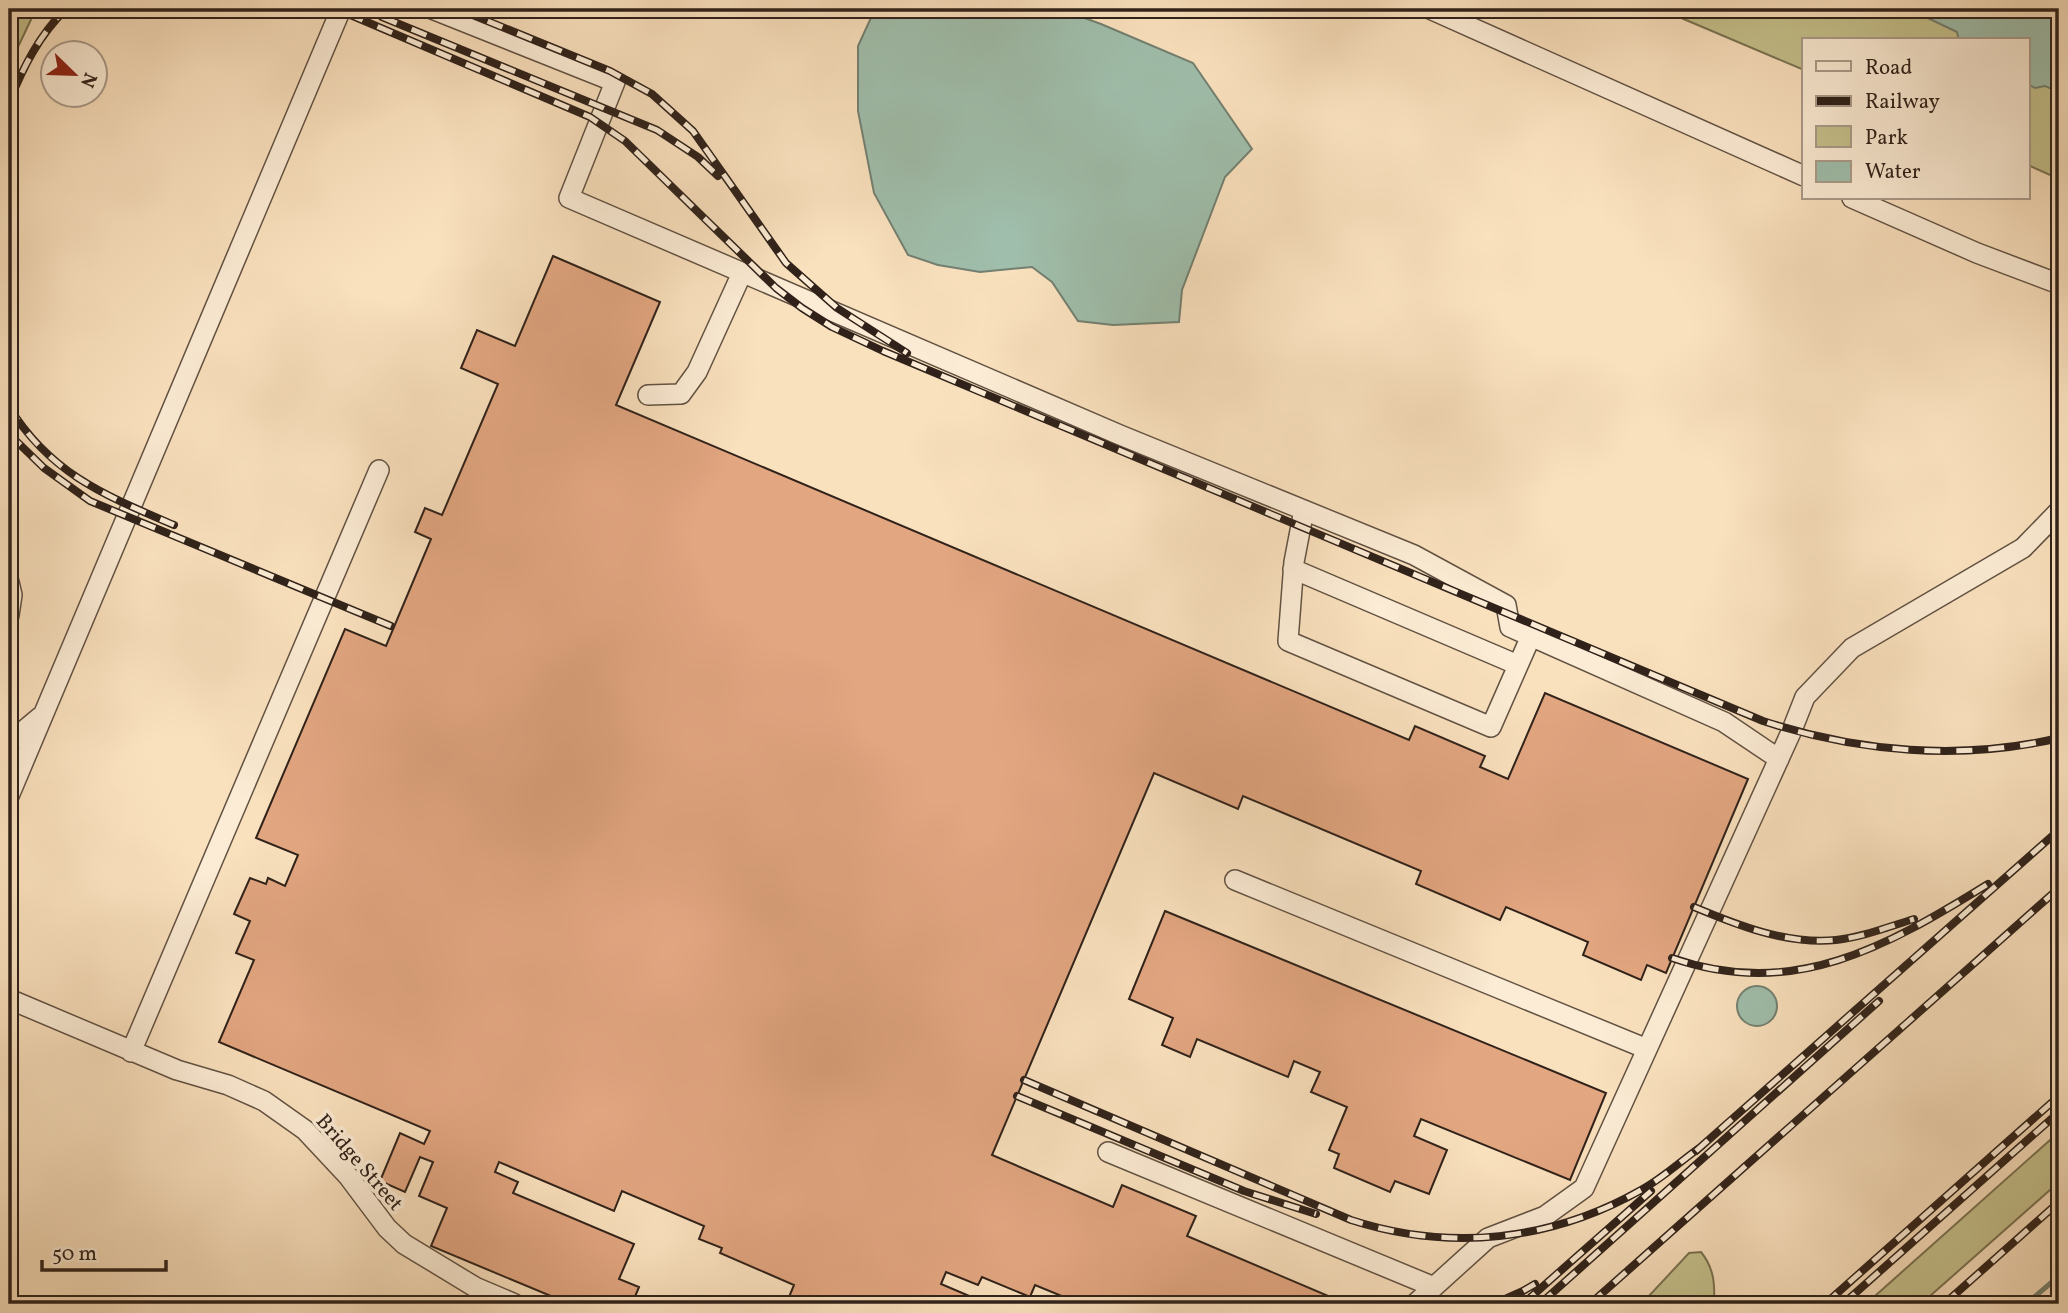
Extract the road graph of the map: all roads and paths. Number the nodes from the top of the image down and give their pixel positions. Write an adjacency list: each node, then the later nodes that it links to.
1 (341, 9): 17 (lane)
2 (432, 9): 6 (lane)
3 (1430, 9): 4 (lane)
4 (1802, 175)
5 (1857, 200): 7 (lane)
6 (742, 272): 8 (lane); 10 (lane)
7 (2059, 284)
8 (648, 395)
9 (379, 470): 24 (lane)
10 (1304, 510): 12 (lane); 15 (lane)
11 (2059, 511): 19 (lane)
12 (1293, 569): 16 (lane); 16 (lane)
13 (9, 582): 14 (lane)
14 (9, 615)
15 (1531, 636): 16 (lane); 19 (lane)
16 (1518, 665)
17 (42, 716): 18 (lane); 20 (lane)
18 (9, 743)
19 (1779, 759): 23 (lane)
20 (9, 796)
21 (1235, 880): 23 (lane)
22 (9, 999): 24 (lane, Bridge Street)
23 (1647, 1049): 26 (lane)
24 (131, 1052): 27 (lane, Bridge Street)
25 (1108, 1152): 26 (lane)
26 (1434, 1287): 28 (lane)
27 (515, 1304)
28 (1415, 1304)

